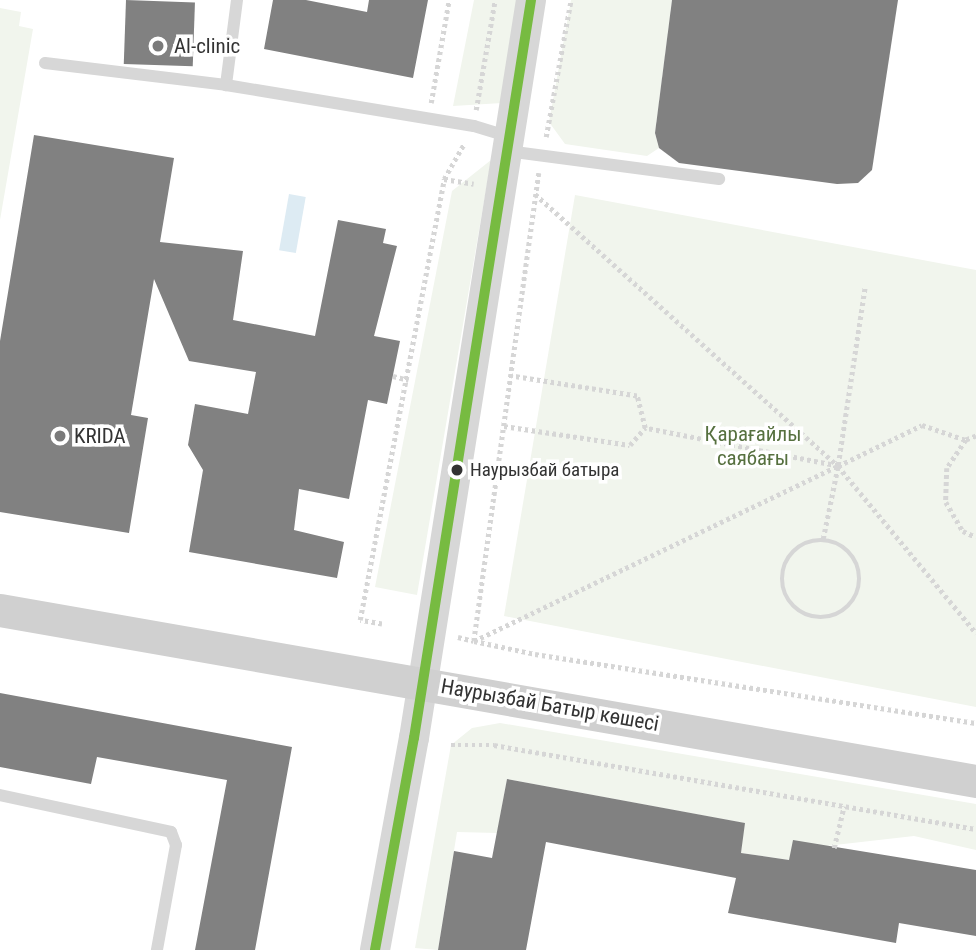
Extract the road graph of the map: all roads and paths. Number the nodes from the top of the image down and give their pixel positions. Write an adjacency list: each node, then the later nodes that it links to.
1 (237, 0): 7 (lane)
2 (449, 0): 8 (path)
3 (495, 0): 9 (path)
4 (531, 0): 10 (street)
5 (571, 0): 11 (path)
6 (45, 63): 7 (lane)
7 (226, 85): 8 (lane)
8 (428, 120): 9 (lane)
9 (474, 126): 10 (lane); 12 (path)
10 (508, 144): 11 (lane); 32 (street)
11 (542, 156): 13 (lane); 15 (path)
12 (444, 179): 14 (path); 19 (path)
13 (719, 179)
14 (479, 185)
15 (535, 194): 18 (path); 24 (path)
16 (865, 287): 24 (path)
17 (393, 376): 19 (path)
18 (512, 376): 20 (path); 21 (path)
19 (409, 380): 28 (path)
20 (504, 426): 21 (path); 31 (path)
21 (645, 428): 24 (path)
22 (976, 436): 23 (path)
23 (966, 440): 24 (path); 25 (path)
24 (838, 466): 26 (path); 29 (path); 31 (path)
25 (976, 537)
26 (823, 539): 26 (path)
27 (0, 610): 32 (main road, Наурызбай Батыр көшесі)
28 (382, 624)
29 (976, 632)
30 (453, 636): 31 (path)
31 (474, 641): 33 (path)
32 (421, 683): 35 (main road, Наурызбай Батыр көшесі); 41 (street)
33 (976, 723)
34 (451, 745): 37 (path)
35 (976, 781)
36 (0, 796): 40 (lane)
37 (844, 806): 38 (path); 39 (path)
38 (976, 829)
39 (834, 848)
40 (157, 950)
41 (375, 950)

